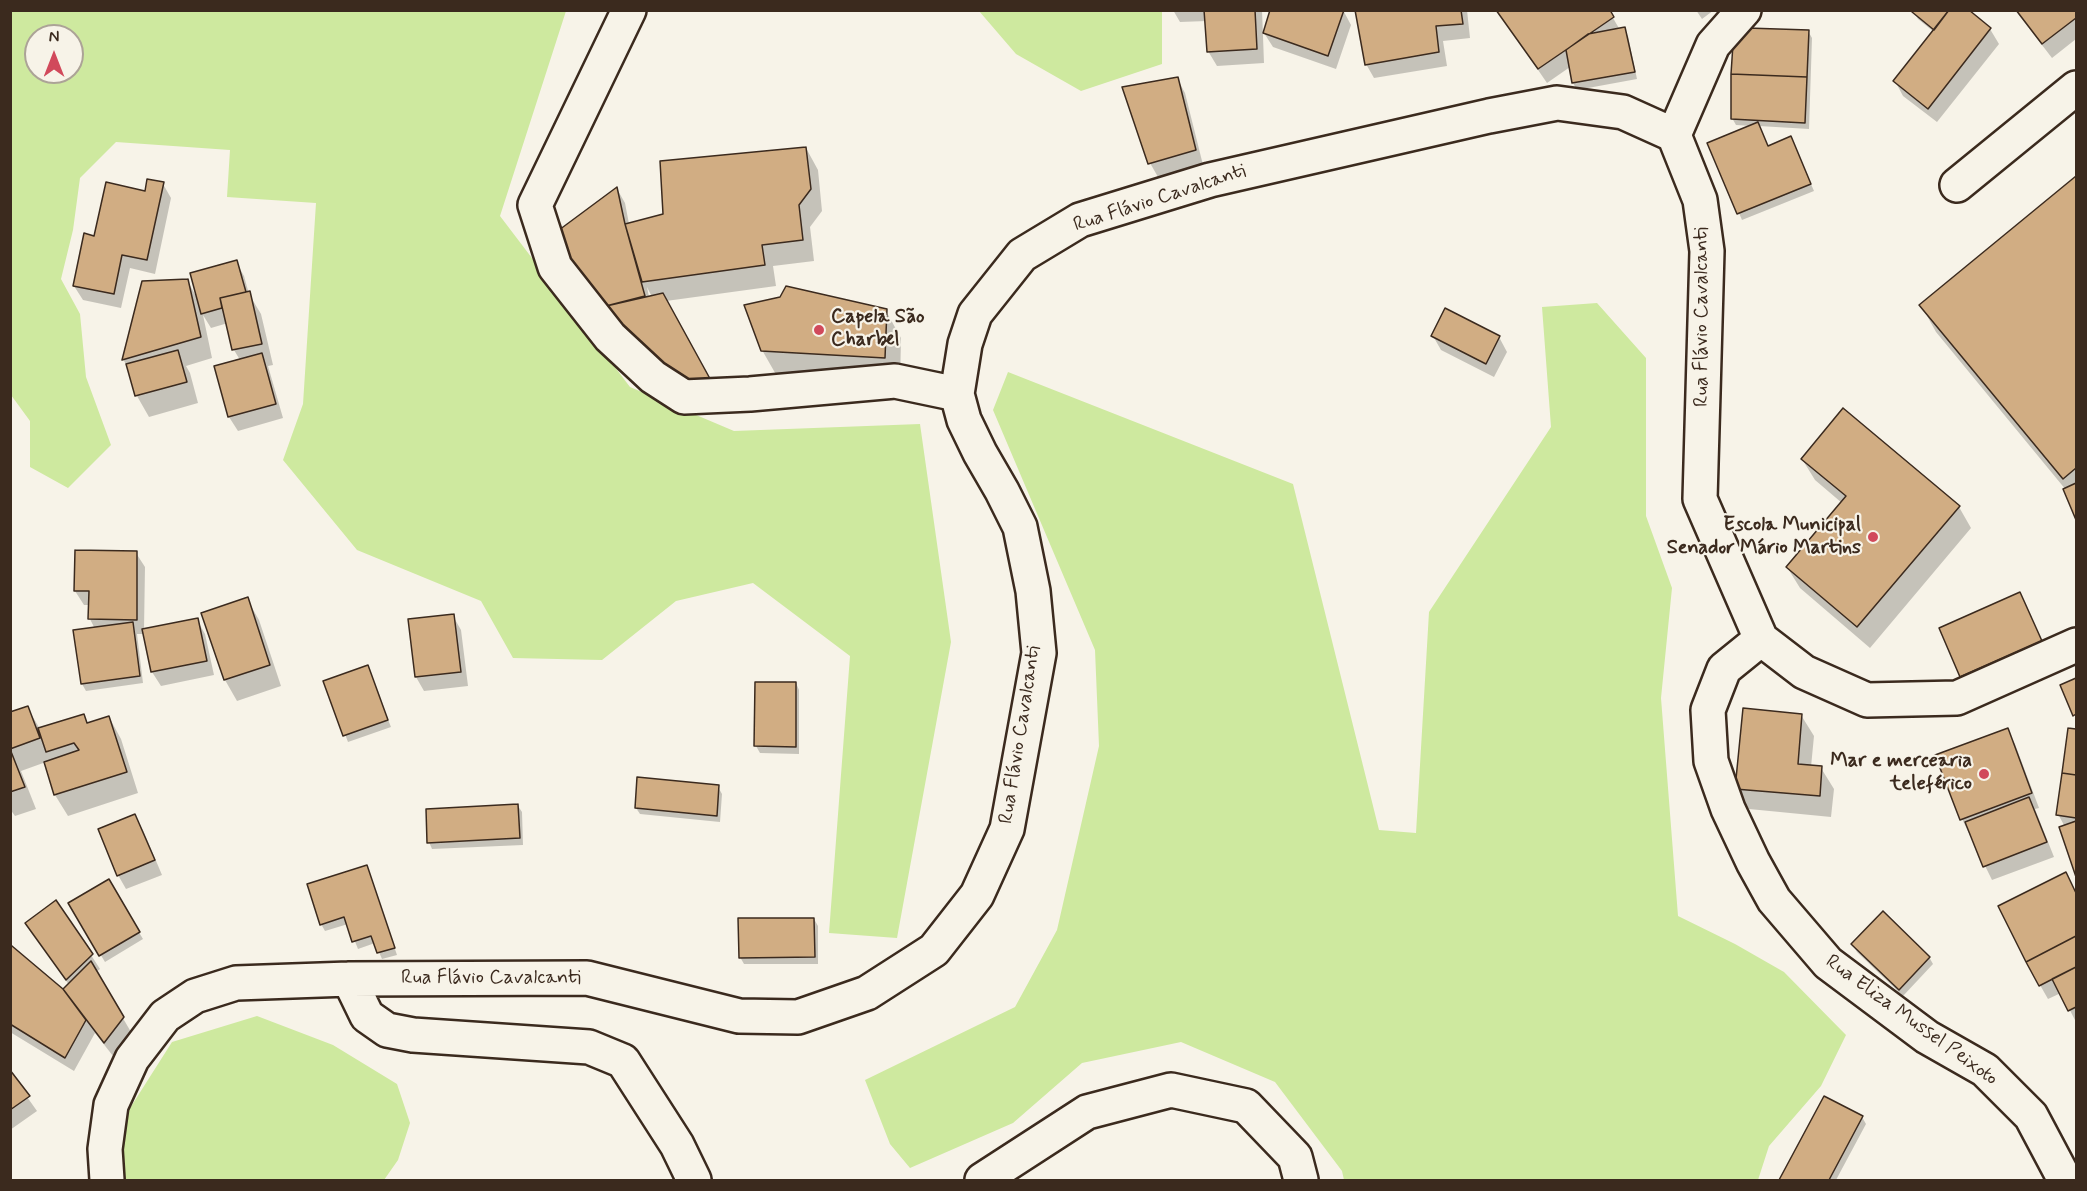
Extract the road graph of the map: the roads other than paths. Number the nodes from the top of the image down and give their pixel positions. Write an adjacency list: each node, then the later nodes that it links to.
1 (628, 10): 6 (street)
2 (1744, 10): 4 (street)
3 (2076, 88): 5 (street)
4 (1674, 135): 6 (street, Rua Flávio Cavalcanti); 7 (street, Rua Flávio Cavalcanti)
5 (1957, 185)
6 (957, 394): 9 (street, Rua Flávio Cavalcanti)
7 (1761, 639): 8 (street); 14 (street, Rua Eliza Mussel Peixoto)
8 (2076, 645)
9 (349, 979): 10 (street, Rua Flávio Cavalcanti); 11 (street)
10 (107, 1180)
11 (694, 1180)
12 (981, 1180): 13 (street)
13 (1301, 1180)
14 (2065, 1180)

